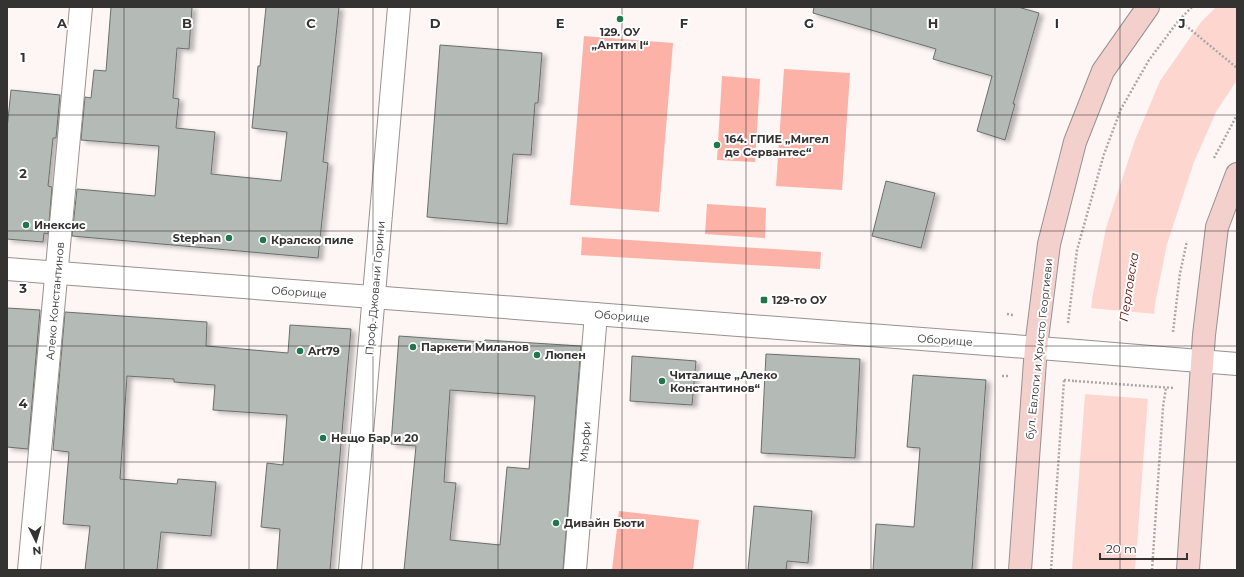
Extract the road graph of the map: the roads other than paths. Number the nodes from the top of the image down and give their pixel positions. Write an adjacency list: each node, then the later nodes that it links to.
1 (81, 7): 6 (street, Алеко Константинов)
2 (399, 7): 7 (street, Проф. Джовани Горини)
3 (1148, 7): 9 (main road, бул. Евлоги и Христо Георгиеви)
4 (1237, 174): 10 (main road)
5 (7, 269): 6 (street, Оборище)
6 (58, 273): 7 (street, Оборище); 12 (street, Алеко Константинов)
7 (374, 297): 8 (street, Оборище); 13 (street, Проф. Джовани Горини)
8 (596, 314): 9 (street, Оборище); 14 (street, Мърфи)
9 (1036, 348): 10 (street, Оборище, bridge); 15 (main road, бул. Евлоги и Христо Георгиеви)
10 (1203, 361): 11 (street, Оборище); 16 (main road)
11 (1237, 364)
12 (29, 570)
13 (350, 570)
14 (576, 570)
15 (1020, 570)
16 (1188, 570)

